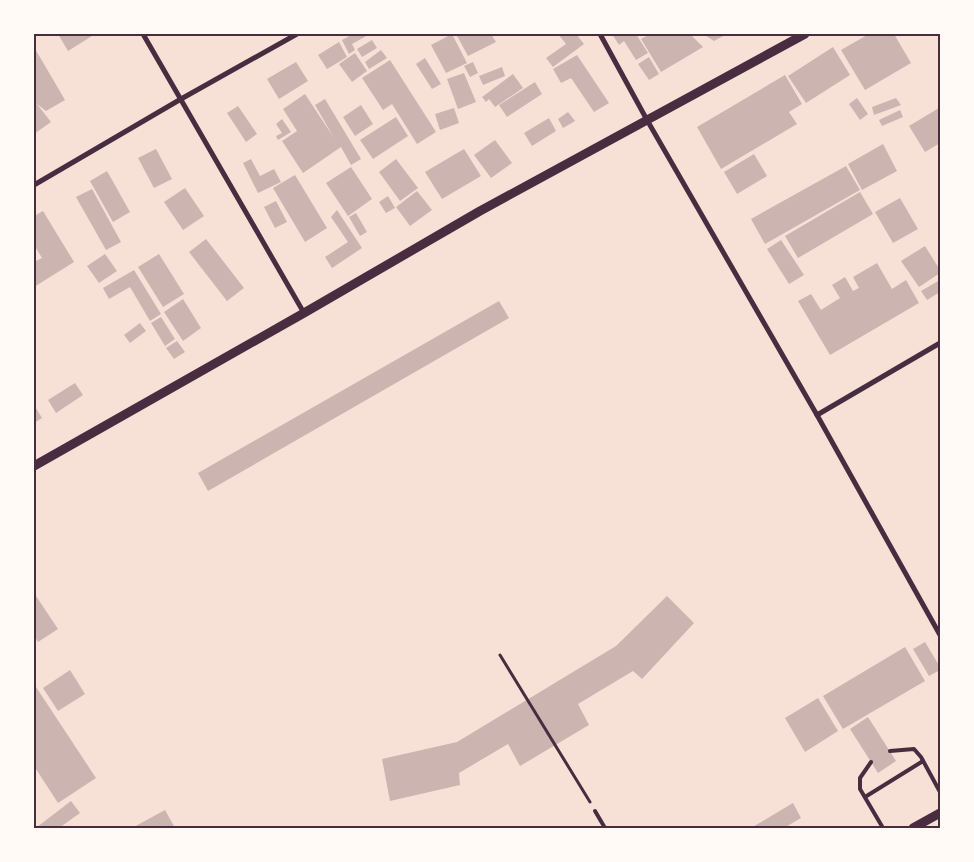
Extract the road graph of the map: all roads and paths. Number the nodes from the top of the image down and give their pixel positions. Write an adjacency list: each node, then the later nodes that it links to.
1 (143, 34): 5 (street)
2 (297, 34): 5 (street)
3 (600, 34): 6 (street)
4 (805, 34): 6 (street)
5 (181, 99): 7 (street); 8 (street)
6 (647, 120): 8 (street); 10 (street)
7 (34, 185)
8 (304, 313): 11 (street)
9 (940, 342): 10 (street)
10 (817, 415): 12 (street)
11 (34, 466)
12 (940, 635)
13 (500, 655): 19 (path)
14 (890, 751): 15 (lane)
15 (923, 761): 17 (lane); 18 (lane)
16 (871, 762): 18 (lane)
17 (940, 792)
18 (865, 797): 22 (lane)
19 (595, 811): 21 (lane)
20 (940, 813): 23 (street)
21 (605, 828)
22 (883, 828)
23 (912, 828)

